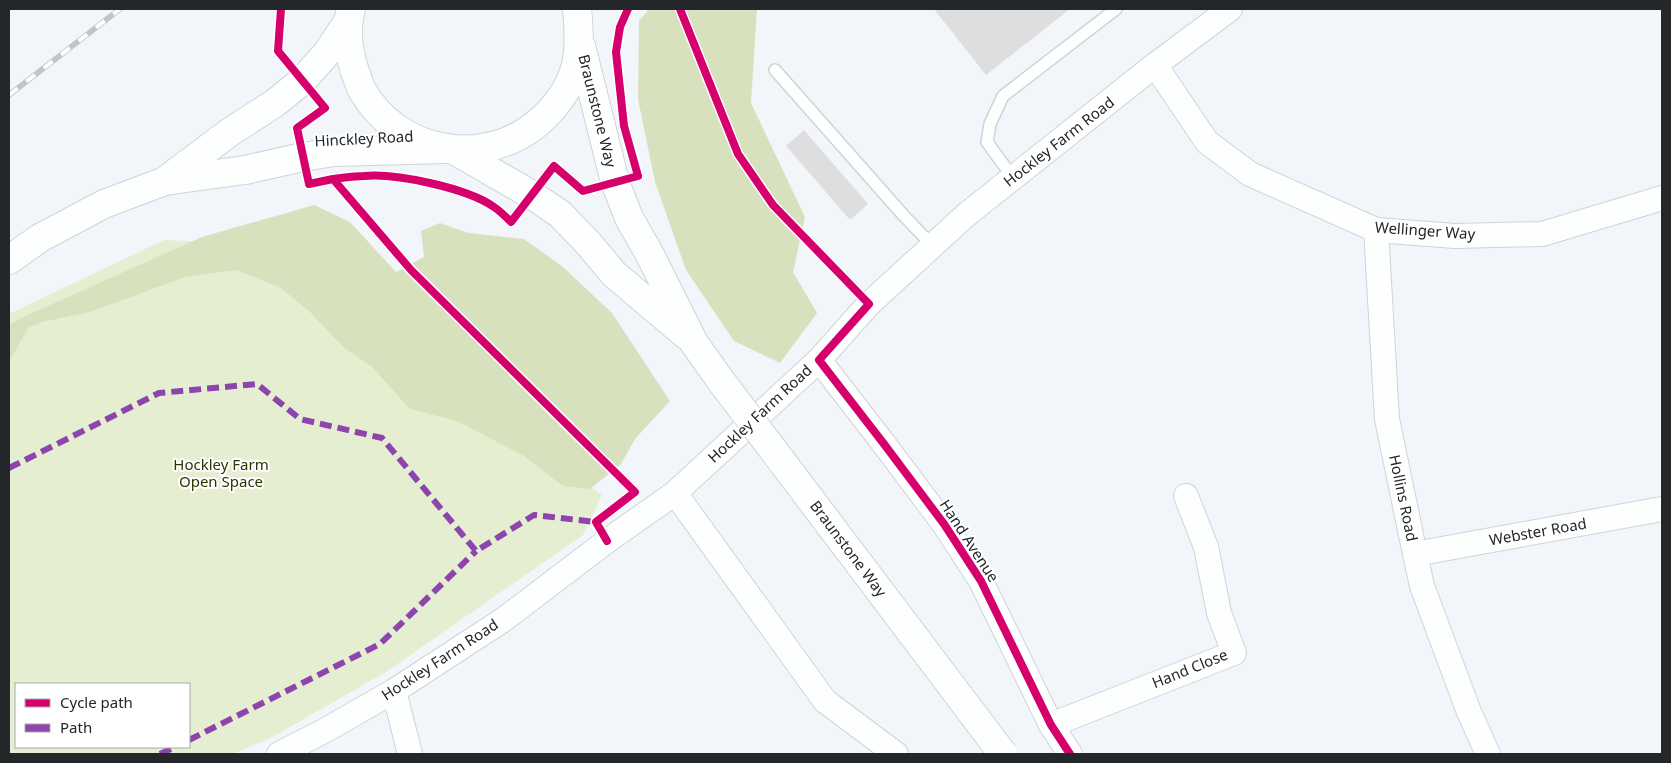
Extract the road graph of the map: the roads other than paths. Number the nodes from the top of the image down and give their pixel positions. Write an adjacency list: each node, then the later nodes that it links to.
1 (577, 9): 6 (main road)
2 (593, 9): 6 (main road)
3 (1116, 9): 10 (lane)
4 (1230, 9): 7 (street, Hockley Farm Road)
5 (350, 13): 9 (main road); 11 (main road, Hinckley Road)
6 (580, 39): 9 (main road); 16 (main road, Braunstone Way)
7 (1155, 65): 10 (street, Hockley Farm Road); 13 (street, Wellinger Way)
8 (775, 70): 14 (lane)
9 (451, 150): 11 (main road, Hinckley Road); 16 (main road, Braunstone Way)
10 (1013, 178): 14 (street, Hockley Farm Road)
11 (165, 181): 15 (main road, Hinckley Road)
12 (1662, 198): 13 (street, Wellinger Way)
13 (1376, 230): 21 (street, Hollins Road)
14 (933, 246): 17 (street, Hockley Farm Road)
15 (9, 260)
16 (694, 343): 27 (main road, Braunstone Way, bridge)
17 (819, 360): 18 (street, Hockley Farm Road); 23 (street, Hand Avenue)
18 (675, 493): 22 (street, Hockley Farm Road); 26 (street)
19 (1186, 496): 23 (street, Hand Close)
20 (1662, 509): 21 (street, Webster Road)
21 (1415, 554): 29 (street, Hollins Road)
22 (394, 691): 24 (street, Hockley Farm Road); 25 (street)
23 (1051, 724): 28 (street, Hand Avenue)
24 (279, 754)
25 (410, 754)
26 (896, 754)
27 (1003, 754)
28 (1070, 754)
29 (1488, 754)

